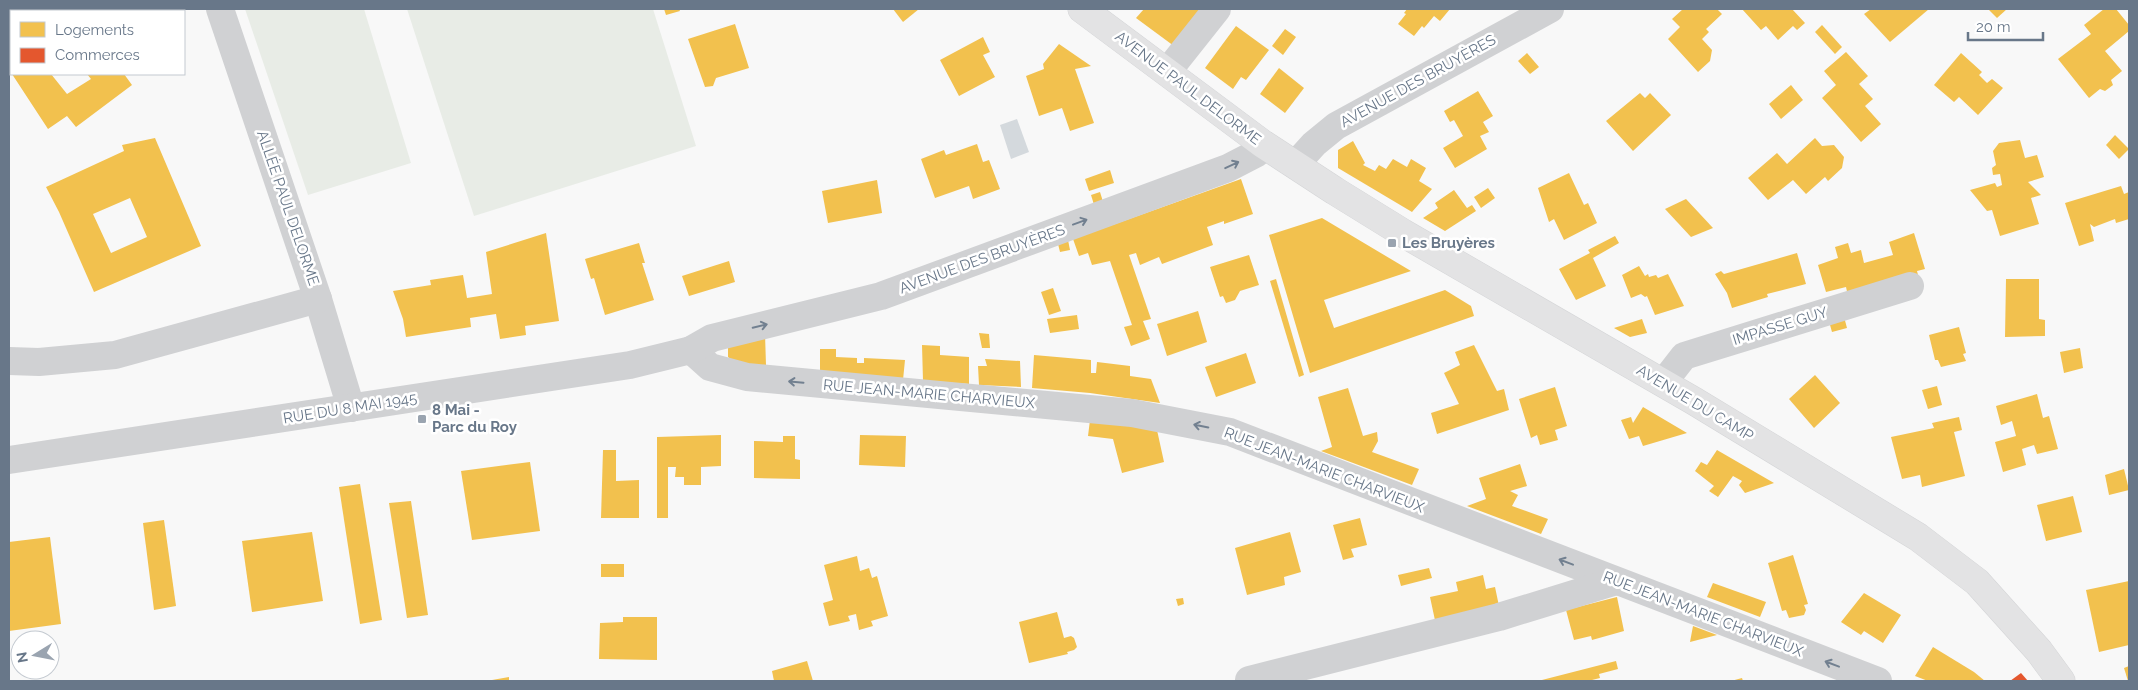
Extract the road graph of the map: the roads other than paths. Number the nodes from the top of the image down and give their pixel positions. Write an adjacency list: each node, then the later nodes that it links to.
1 (220, 9): 9 (street, ALLÉE PAUL DELORME)
2 (1082, 9): 5 (main road, AVENUE PAUL DELORME)
3 (1217, 9): 5 (street)
4 (1550, 9): 7 (street, AVENUE DES BRUYÈRES)
5 (1167, 72): 6 (main road, AVENUE PAUL DELORME)
6 (1264, 144): 7 (main road, AVENUE PAUL DELORME); 10 (street, AVENUE DES BRUYÈRES, one-way to 6)
7 (1295, 165): 12 (main road, AVENUE DU CAMP)
8 (1910, 286): 12 (street, IMPASSE GUY)
9 (318, 299): 11 (street); 13 (street, ALLÉE PAUL DELORME)
10 (690, 350): 13 (street, RUE DU 8 MAI 1945); 15 (street, RUE JEAN-MARIE CHARVIEUX, one-way to 10)
11 (9, 361)
12 (1663, 383): 18 (main road, AVENUE DU CAMP)
13 (350, 408): 14 (street, RUE DU 8 MAI 1945)
14 (9, 460)
15 (1616, 581): 16 (street); 17 (street, RUE JEAN-MARIE CHARVIEUX, one-way to 15)
16 (1249, 680)
17 (1878, 681)
18 (2061, 681)

